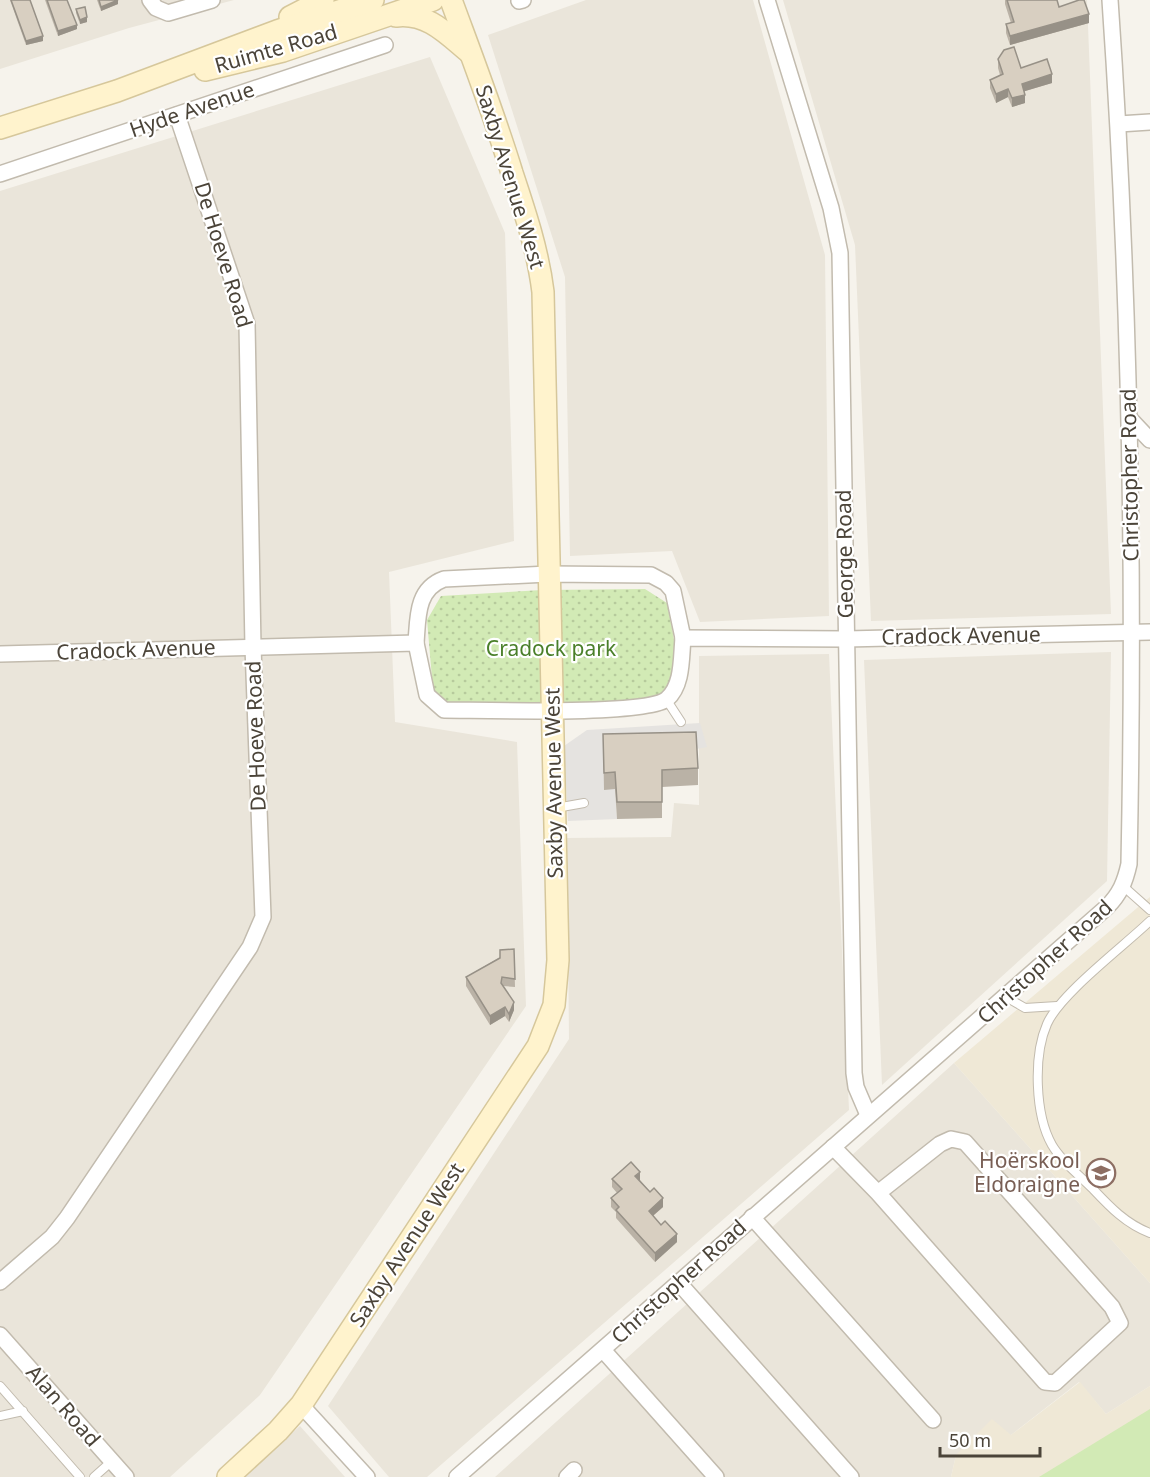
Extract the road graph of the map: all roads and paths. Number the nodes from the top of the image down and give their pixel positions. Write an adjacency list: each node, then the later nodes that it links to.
1 (150, 0): 2 (street)
2 (212, 0)
3 (322, 0): 9 (street)
4 (433, 0): 8 (street, Ruimte Road)
5 (451, 0): 11 (street, Saxby Avenue West)
6 (767, 0): 24 (street, George Road)
7 (1110, 0): 15 (street, Christopher Road)
8 (373, 9): 9 (street, Ruimte Road); 11 (street); 12 (street, Ruimte Road)
9 (277, 31): 12 (street, Ruimte Road)
10 (384, 45): 13 (street, Hyde Avenue)
11 (471, 53): 20 (street, Saxby Avenue West)
12 (117, 91): 16 (street, Ruimte Road)
13 (177, 115): 17 (street, Hyde Avenue); 26 (street, De Hoeve Road)
14 (1150, 122): 15 (street)
15 (1119, 124): 18 (street, Christopher Road)
16 (0, 128)
17 (0, 174)
18 (1130, 419): 19 (street); 21 (street, Christopher Road)
19 (1150, 440)
20 (548, 574): 23 (street); 25 (street); 29 (street, Saxby Avenue West)
21 (1132, 632): 22 (street, Cradock Avenue); 24 (street, Cradock Avenue); 33 (street, Christopher Road)
22 (1150, 632)
23 (683, 638): 24 (street, Cradock Avenue); 28 (street)
24 (846, 639): 38 (street, George Road)
25 (416, 643): 26 (street, Cradock Avenue); 29 (street)
26 (252, 647): 27 (street, Cradock Avenue); 43 (street, De Hoeve Road)
27 (0, 654)
28 (666, 699): 29 (street); 30 (lane)
29 (551, 711): 32 (street, Saxby Avenue West)
30 (681, 723)
31 (584, 803): 32 (lane)
32 (555, 809): 48 (street, Saxby Avenue West)
33 (1123, 885): 34 (lane); 36 (street, Christopher Road)
34 (1150, 910)
35 (1150, 921): 37 (lane)
36 (1006, 997): 37 (lane); 38 (street, Christopher Road)
37 (1057, 1006): 42 (lane)
38 (868, 1115): 39 (street, Christopher Road)
39 (833, 1147): 40 (street); 41 (street, Christopher Road)
40 (878, 1193): 40 (street)
41 (752, 1217): 44 (street, Christopher Road); 51 (street)
42 (1150, 1233)
43 (0, 1282)
44 (679, 1283): 46 (street, Christopher Road); 60 (street)
45 (0, 1335): 52 (street, Alan Road)
46 (603, 1350): 58 (street, Christopher Road); 59 (street)
47 (0, 1386): 49 (lane)
48 (301, 1405): 56 (street, Saxby Avenue West); 57 (street)
49 (23, 1411): 50 (lane); 53 (lane)
50 (0, 1416)
51 (933, 1420)
52 (112, 1461): 54 (lane); 55 (street, Alan Road)
53 (80, 1477)
54 (94, 1477)
55 (126, 1477)
56 (228, 1477)
57 (367, 1477)
58 (457, 1477)
59 (716, 1477)
60 (851, 1477)

